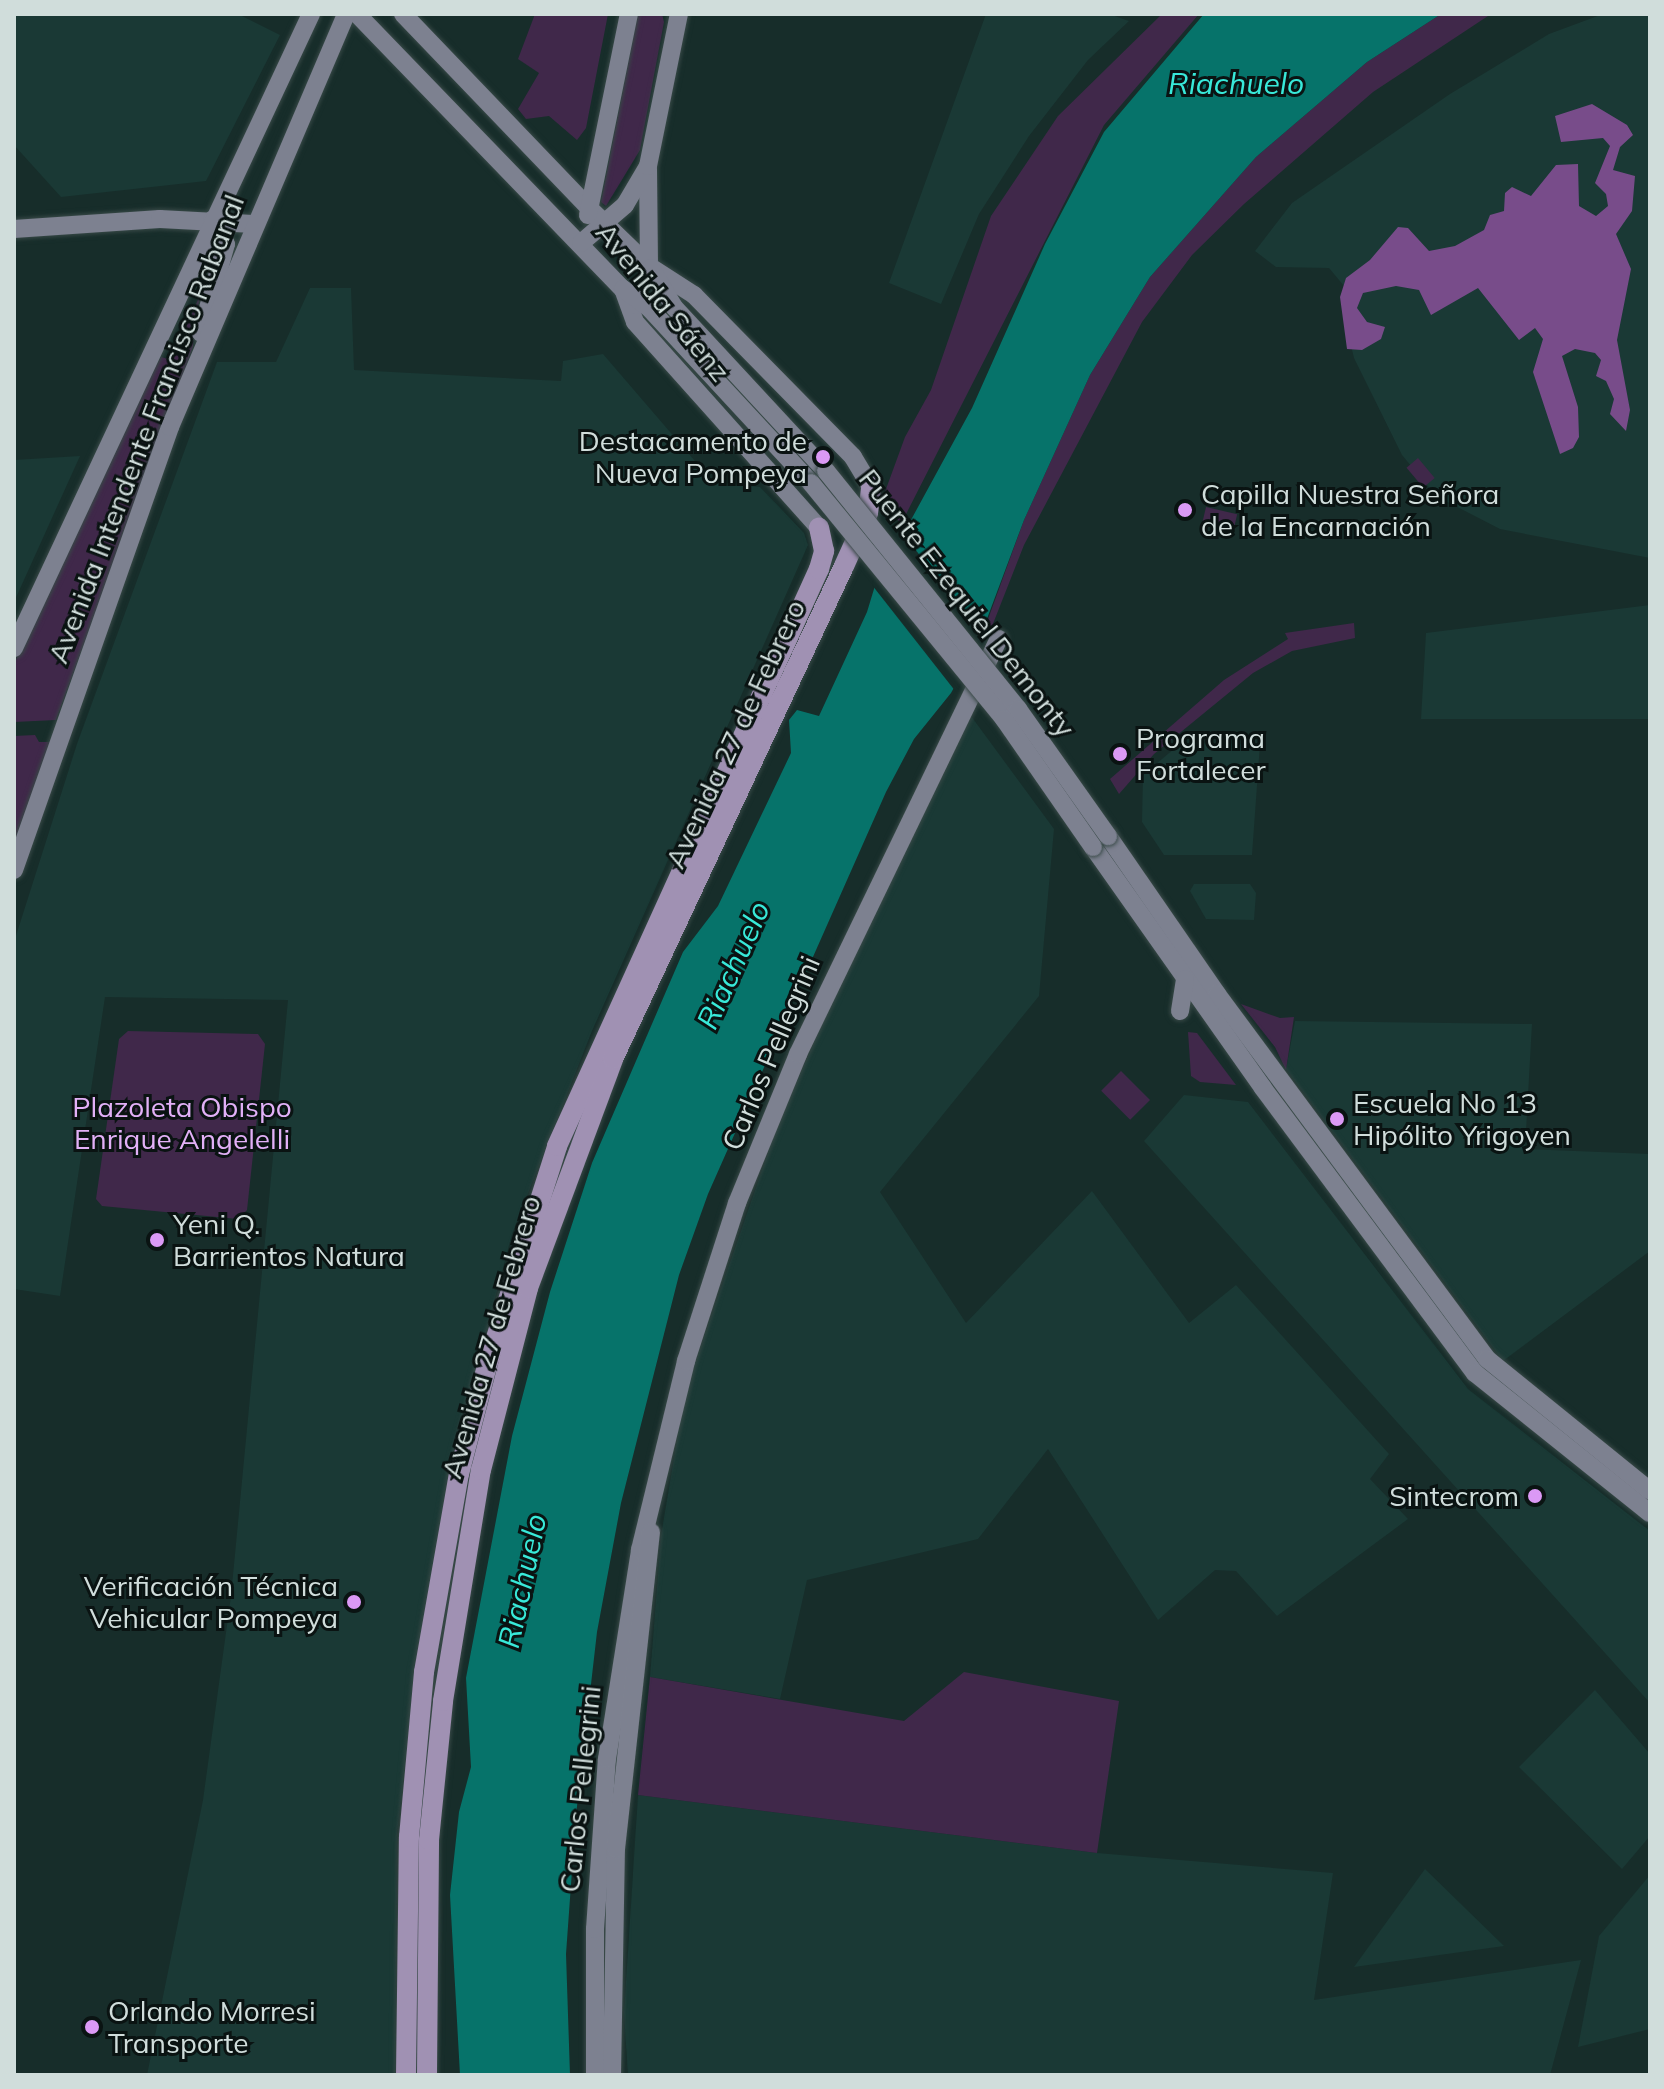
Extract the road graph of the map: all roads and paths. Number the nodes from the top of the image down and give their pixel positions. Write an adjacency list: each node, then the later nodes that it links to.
1 (311, 14): 9 (main road, Avenida Intendente Francisco Rabanal)
2 (346, 14): 10 (main road, Avenida Intendente Francisco Rabanal)
3 (357, 14): 13 (main road, Avenida Sáenz)
4 (403, 14): 8 (main road, Avenida Sáenz)
5 (629, 14): 8 (main road)
6 (679, 14): 7 (main road)
7 (648, 166): 11 (main road); 14 (main road)
8 (590, 209): 11 (main road, Avenida Sáenz); 13 (main road)
9 (212, 220): 10 (main road); 12 (main road); 16 (main road); 20 (main road, Avenida Intendente Francisco Rabanal)
10 (253, 224): 16 (main road, Avenida Intendente Francisco Rabanal)
11 (606, 225): 13 (main road); 14 (main road, Avenida Sáenz)
12 (14, 229)
13 (581, 243): 15 (main road, Avenida Sáenz)
14 (649, 266): 17 (main road, Avenida Sáenz); 21 (main road, Puente Ezequiel Demonty, bridge)
15 (623, 289): 18 (main road, Avenida Sáenz); 21 (main road, Puente Ezequiel Demonty, bridge)
16 (201, 350): 22 (main road, Avenida Intendente Francisco Rabanal)
17 (871, 487): 18 (main road); 28 (main road, Avenida 27 de Febrero)
18 (819, 528): 28 (main road, Avenida 27 de Febrero)
19 (999, 639): 26 (main road, Carlos Pellegrini)
20 (14, 648)
21 (1100, 841): 23 (main road, Puente Ezequiel Demonty); 25 (main road, Puente Ezequiel Demonty)
22 (14, 870)
23 (1185, 979): 24 (main road); 27 (main road, Puente Ezequiel Demonty)
24 (1180, 1011)
25 (1650, 1491)
26 (651, 1512): 34 (main road, Carlos Pellegrini); 35 (main road, Carlos Pellegrini)
27 (1650, 1513)
28 (419, 1838): 29 (main road, Avenida 27 de Febrero); 30 (main road, Avenida 27 de Febrero)
29 (427, 2049): 30 (main road); 32 (main road, Avenida 27 de Febrero); 33 (main road)
30 (406, 2050): 31 (main road, Avenida 27 de Febrero)
31 (406, 2075)
32 (427, 2075)
33 (435, 2075)
34 (595, 2075)
35 (612, 2075)

